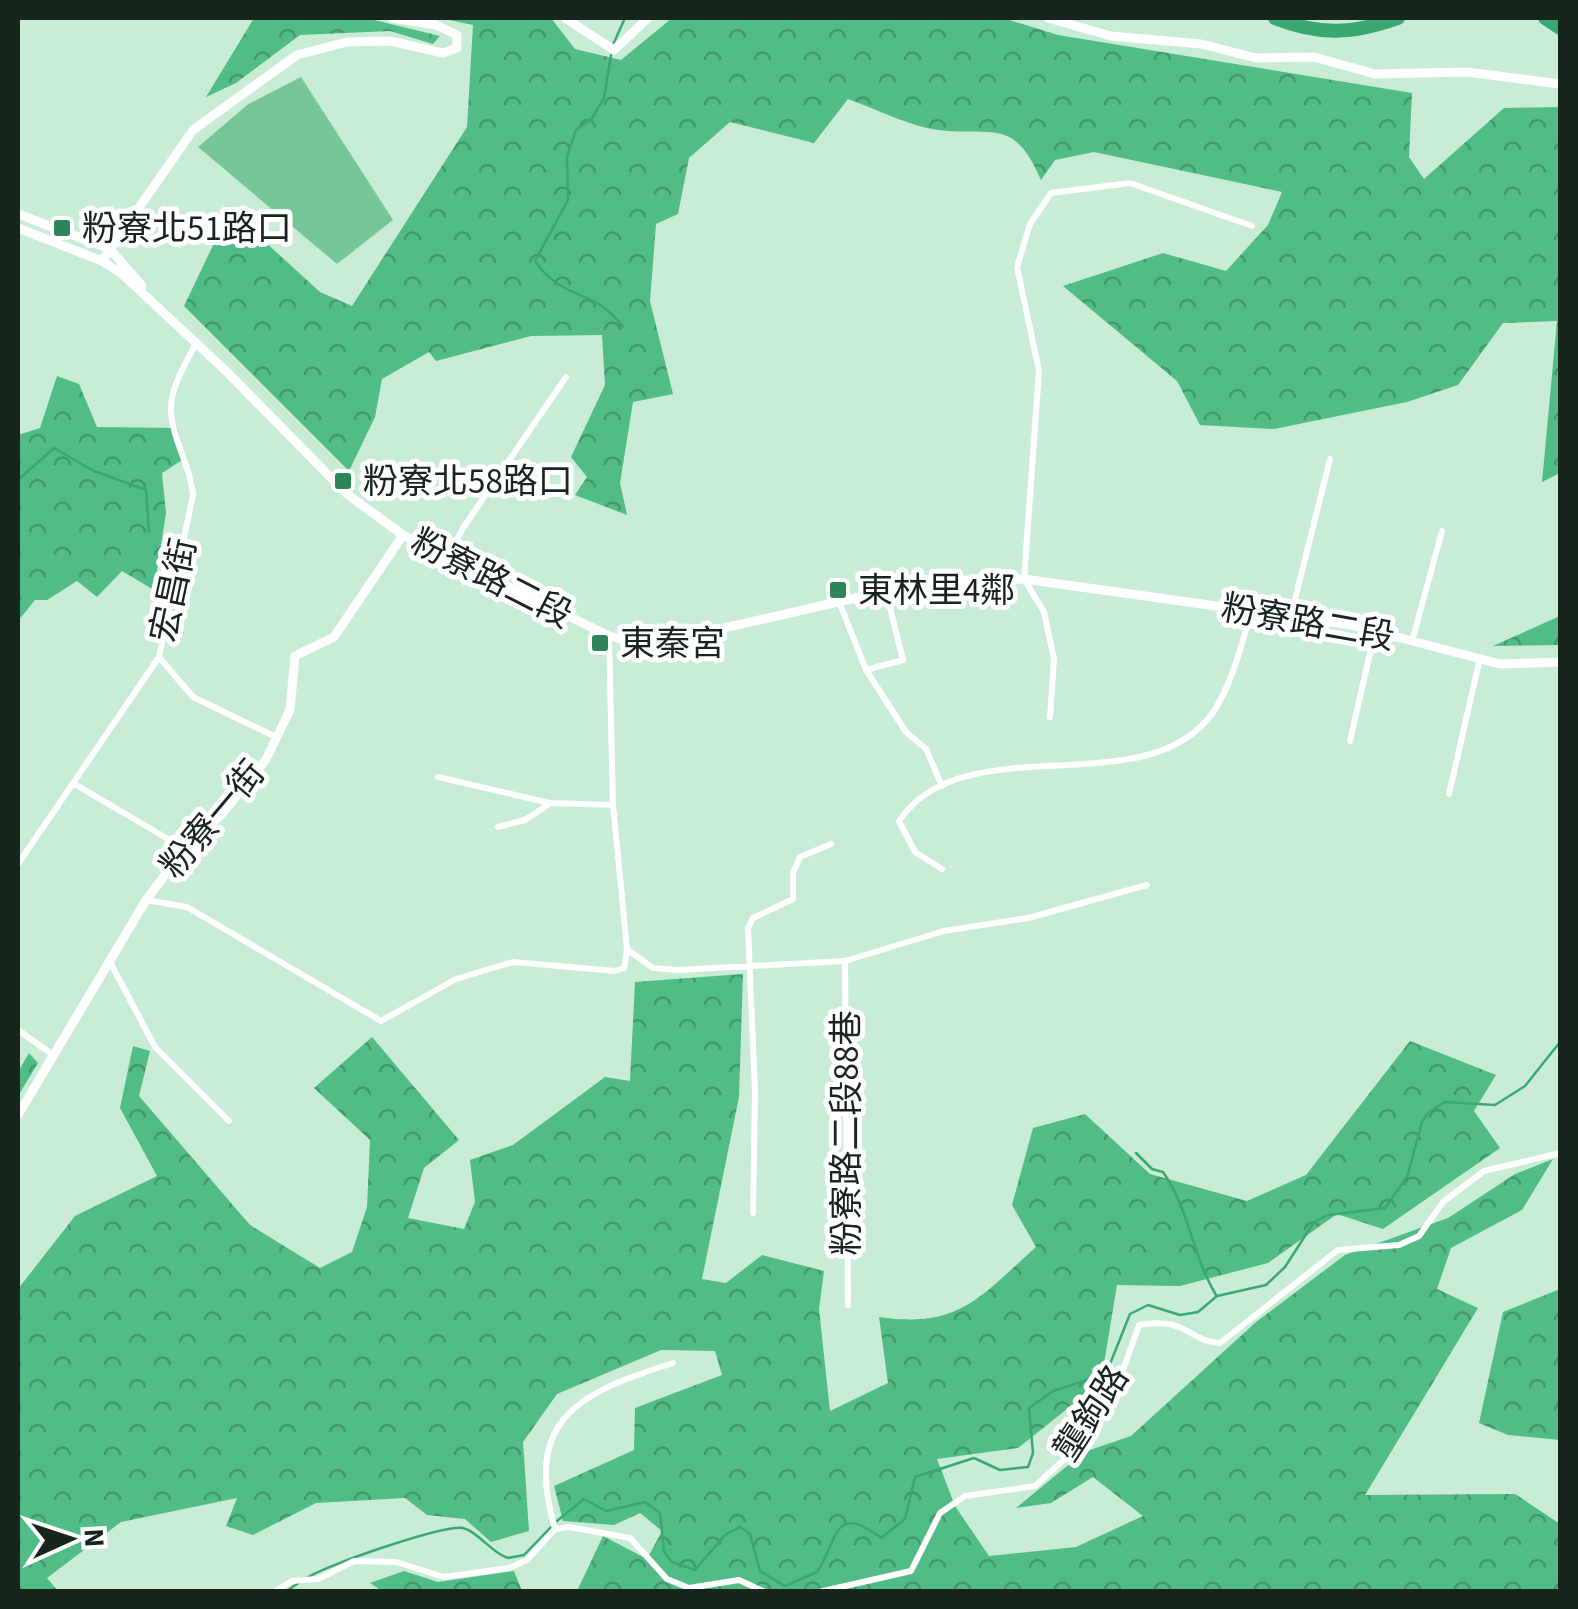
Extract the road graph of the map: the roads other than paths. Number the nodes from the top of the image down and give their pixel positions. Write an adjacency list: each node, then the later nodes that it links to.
1 (392, 18): 9 (main road)
2 (566, 18): 3 (main road)
3 (648, 18)
4 (1048, 18): 5 (main road)
5 (1560, 84)
6 (18, 214): 9 (main road, 粉寮路二段)
7 (1252, 226): 18 (street)
8 (18, 228): 10 (main road, 粉寮路二段)
9 (110, 249): 10 (main road); 11 (main road, 粉寮路二段)
10 (102, 261): 11 (main road, 粉寮路二段)
11 (156, 303): 12 (main road, 粉寮路二段)
12 (197, 342): 16 (main road, 粉寮路二段); 26 (street, 宏昌街)
13 (566, 376): 17 (street)
14 (1330, 459): 22 (street)
15 (1442, 531): 25 (street)
16 (403, 534): 17 (main road, 粉寮路二段); 31 (main road, 粉寮一街)
17 (449, 556): 24 (main road, 粉寮路二段)
18 (1024, 580): 19 (main road, 粉寮路二段); 21 (main road, 粉寮路二段); 30 (street)
19 (886, 592): 20 (main road, 粉寮路二段); 29 (street)
20 (840, 604): 24 (main road, 粉寮路二段); 29 (street)
21 (1252, 610): 22 (main road, 粉寮路二段); 35 (street)
22 (1291, 616): 23 (main road, 粉寮路二段)
23 (1374, 631): 25 (main road, 粉寮路二段); 32 (street)
24 (609, 636): 38 (street)
25 (1412, 641): 27 (main road, 粉寮路二段)
26 (159, 658): 31 (street); 34 (street, 宏昌街)
27 (1480, 658): 28 (main road, 粉寮路二段); 36 (street)
28 (1560, 662)
29 (866, 670): 35 (street)
30 (1050, 717)
31 (274, 736): 41 (main road, 粉寮一街)
32 (1350, 741)
33 (438, 777): 37 (street)
34 (74, 783): 41 (street); 42 (street, 宏昌街)
35 (942, 786): 43 (street)
36 (1449, 794)
37 (550, 804): 38 (street); 39 (street)
38 (613, 805): 46 (street)
39 (498, 827)
40 (830, 844): 49 (street)
41 (184, 849): 45 (main road, 粉寮一街)
42 (18, 864)
43 (942, 868)
44 (1147, 885): 48 (street, 粉寮路二段88巷)
45 (146, 900): 46 (street); 47 (main road, 粉寮一街)
46 (627, 949): 49 (street, 粉寮路二段88巷)
47 (109, 960): 51 (main road, 粉寮一街); 53 (street)
48 (845, 961): 49 (street, 粉寮路二段88巷); 56 (street, 粉寮路二段88巷)
49 (750, 970): 55 (street)
50 (18, 1030): 51 (street)
51 (55, 1057): 52 (main road, 粉寮一街)
52 (18, 1115)
53 (229, 1122)
54 (1560, 1153): 61 (street, 壟鉤路)
55 (753, 1213)
56 (848, 1305)
57 (673, 1363): 58 (street)
58 (555, 1530): 59 (street); 60 (street)
59 (274, 1592)
60 (765, 1592)
61 (819, 1592)

